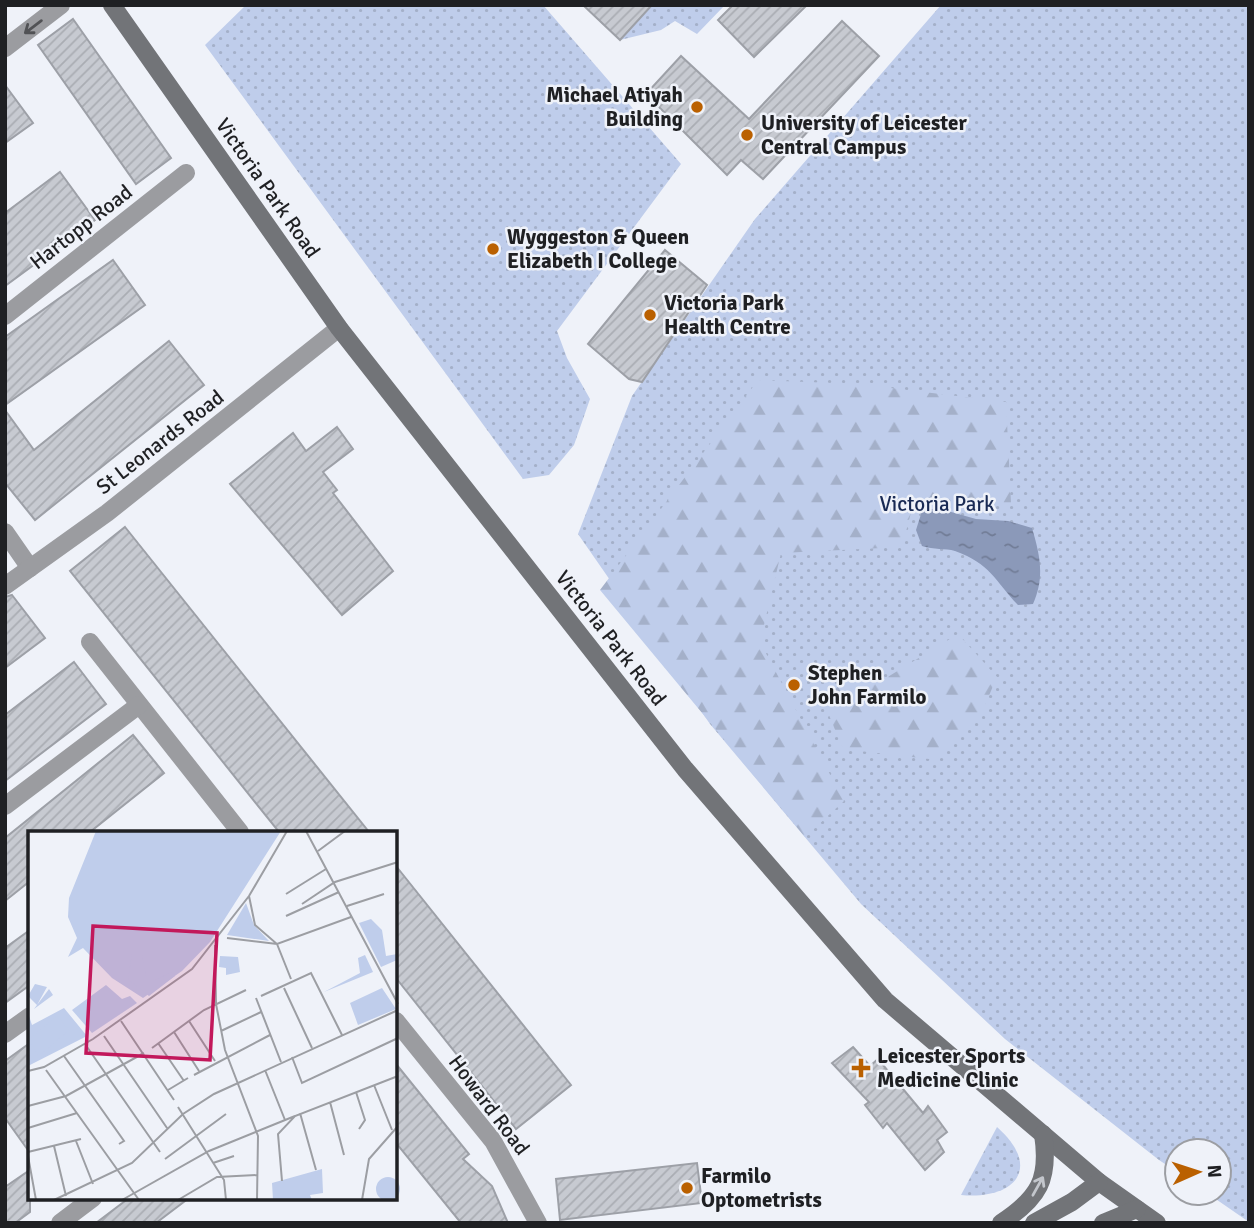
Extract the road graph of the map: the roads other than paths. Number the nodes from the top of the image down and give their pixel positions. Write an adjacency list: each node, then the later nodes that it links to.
1 (61, 5): 3 (street, one-way to 3)
2 (112, 5): 6 (main road, Victoria Park Road)
3 (5, 48)
4 (186, 173): 5 (street, Hartopp Road)
5 (5, 316)
6 (339, 328): 8 (street, St Leonards Road); 17 (main road, Victoria Park Road)
7 (5, 533): 8 (street)
8 (30, 568): 9 (street, St Leonards Road)
9 (5, 586)
10 (90, 642): 11 (street)
11 (139, 705): 12 (street); 13 (street)
12 (5, 806)
13 (239, 831)
14 (28, 1017): 16 (street)
15 (397, 1022): 22 (street, Howard Road)
16 (5, 1034)
17 (1043, 1134): 18 (main road, Victoria Park Road); 23 (main road, one-way to 17)
18 (1099, 1182): 20 (main road, Victoria Park Road); 24 (main road)
19 (90, 1200): 21 (street)
20 (1137, 1209): 25 (main road); 26 (main road, Victoria Park Road)
21 (60, 1223)
22 (538, 1223)
23 (1001, 1223)
24 (1034, 1223)
25 (1103, 1223)
26 (1157, 1223)

